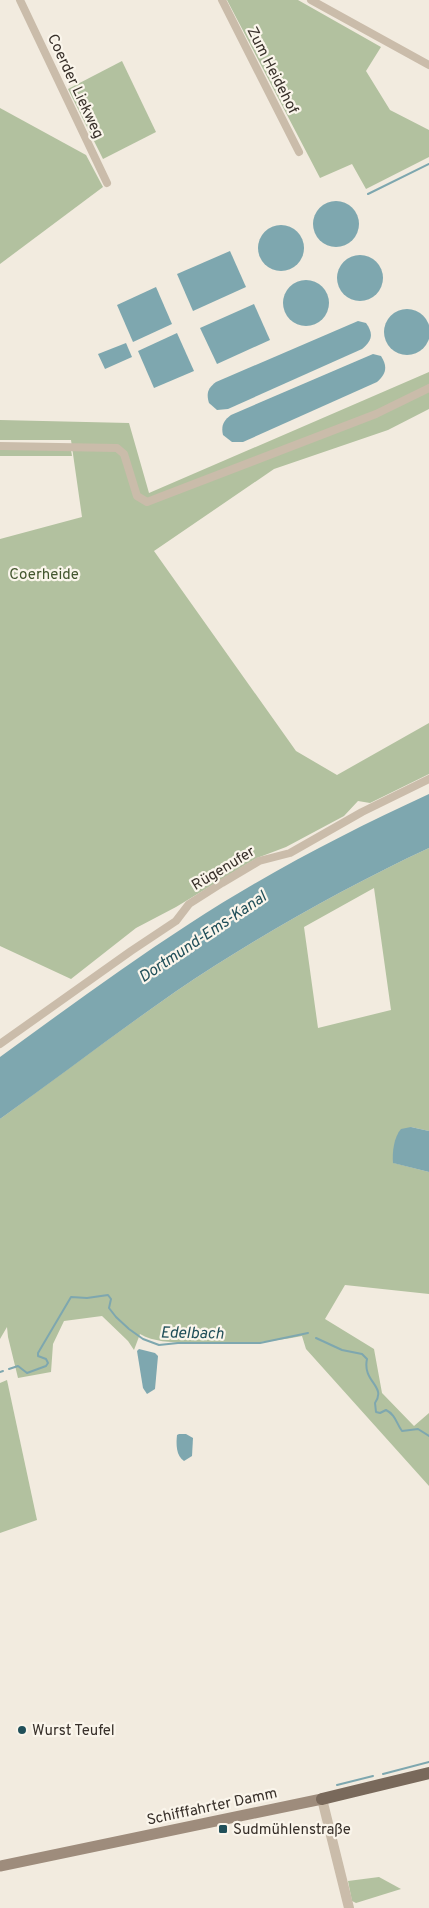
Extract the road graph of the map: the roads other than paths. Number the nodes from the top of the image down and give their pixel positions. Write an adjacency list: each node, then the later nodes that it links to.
1 (20, 0): 6 (street, Coerder Liekweg)
2 (222, 0): 5 (street, Zum Heidehof)
3 (311, 0): 4 (street)
4 (429, 65)
5 (299, 152)
6 (107, 183)
7 (429, 388): 8 (street)
8 (0, 446)
9 (429, 778): 10 (street, Rügenufer)
10 (0, 1044)
11 (429, 1773): 12 (main road, Schifffahrter Damm)
12 (322, 1799): 13 (main road, Schifffahrter Damm); 14 (street)
13 (0, 1866)
14 (348, 1908)

